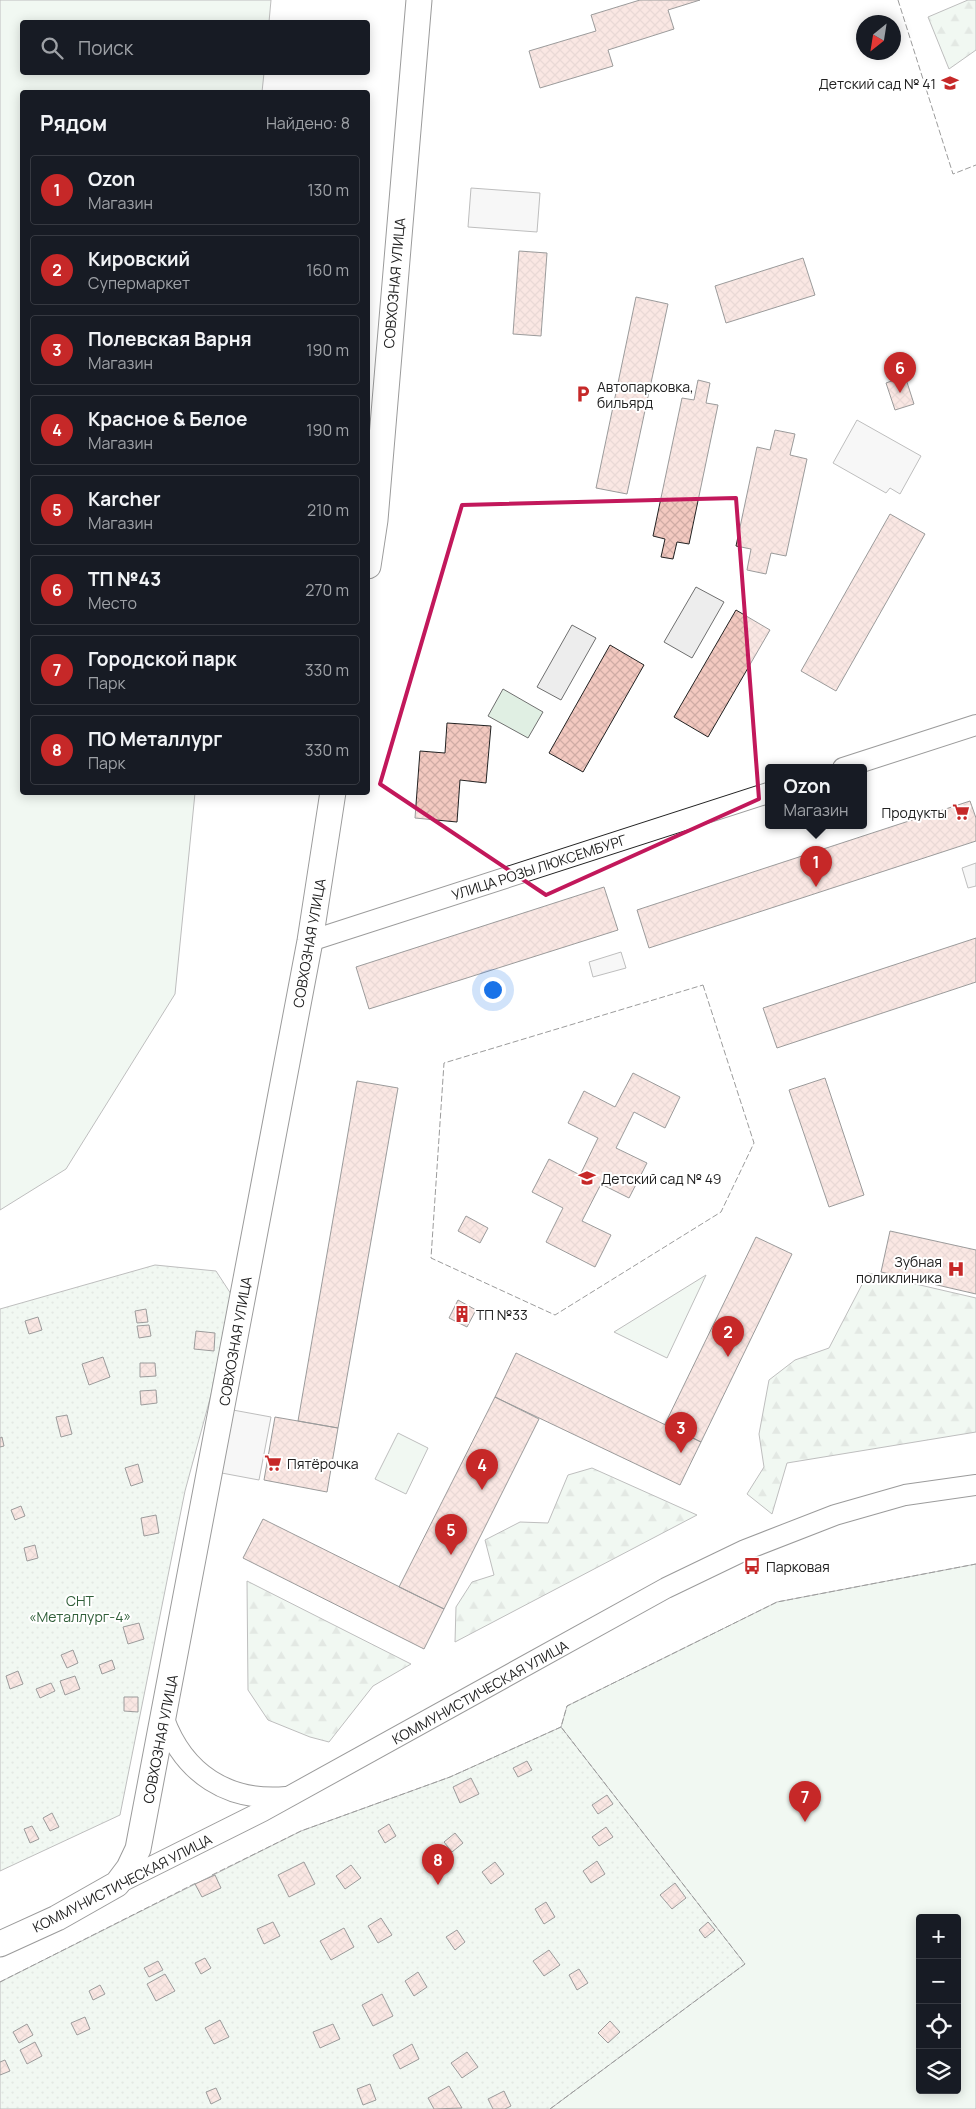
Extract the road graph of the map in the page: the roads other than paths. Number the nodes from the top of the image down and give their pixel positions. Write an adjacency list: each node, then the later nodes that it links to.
1 (418, 0): 2 (main road, СОВХОЗНАЯ УЛИЦА)
2 (370, 551)
3 (976, 725): 4 (street)
4 (856, 764)
5 (765, 794): 7 (street, УЛИЦА РОЗЫ ЛЮКСЕМБУРГ)
6 (333, 795): 7 (main road, СОВХОЗНАЯ УЛИЦА)
7 (310, 942): 9 (main road, СОВХОЗНАЯ УЛИЦА)
8 (976, 1484): 10 (street, КОММУНИСТИЧЕСКАЯ УЛИЦА)
9 (164, 1719): 10 (street); 11 (main road, СОВХОЗНАЯ УЛИЦА)
10 (289, 1797): 11 (street, КОММУНИСТИЧЕСКАЯ УЛИЦА)
11 (117, 1884): 12 (main road, КОММУНИСТИЧЕСКАЯ УЛИЦА)
12 (0, 1944)

